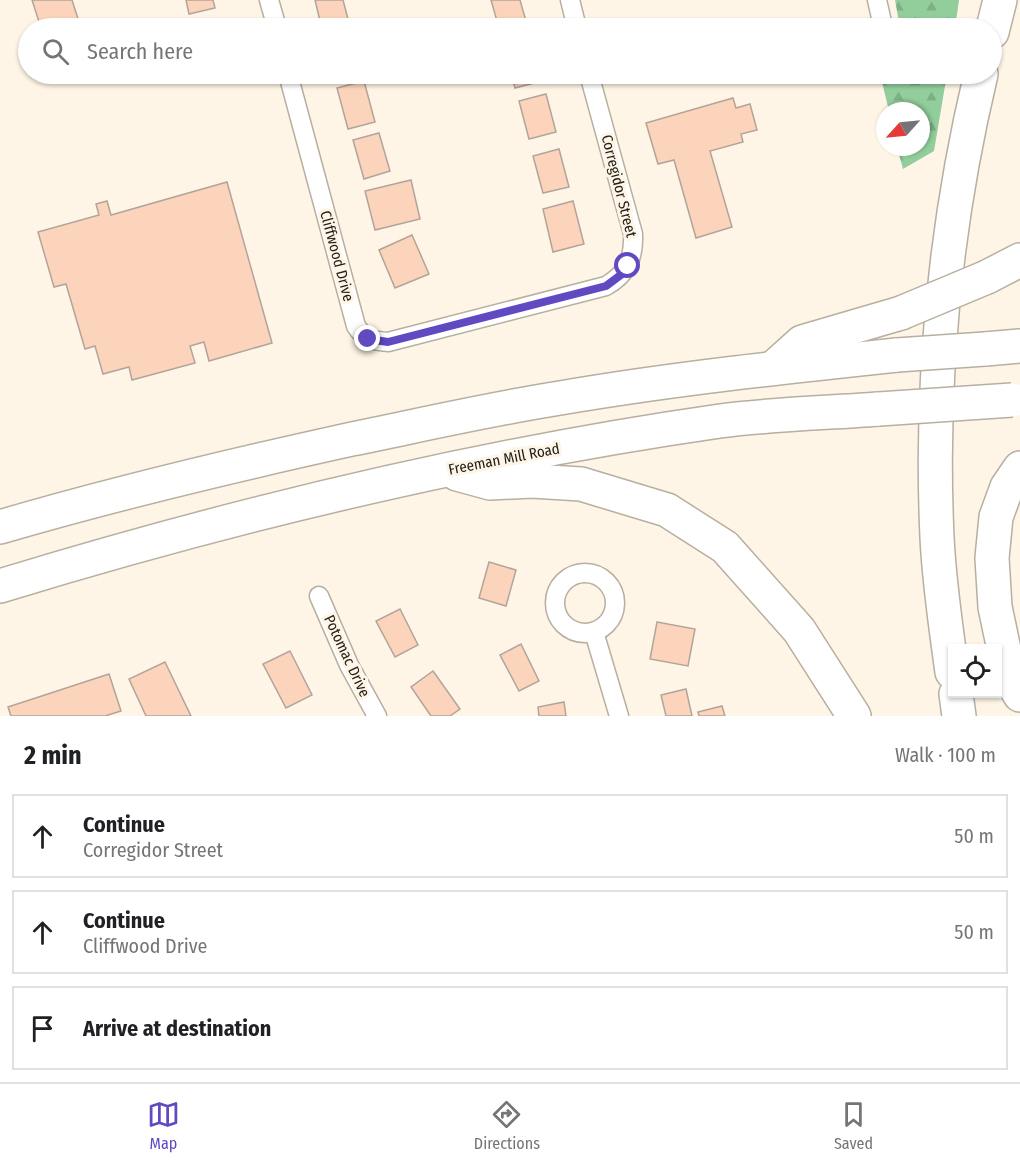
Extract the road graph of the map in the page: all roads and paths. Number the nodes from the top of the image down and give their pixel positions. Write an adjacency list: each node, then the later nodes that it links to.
1 (269, 0): 5 (street)
2 (570, 0): 6 (street)
3 (877, 0): 7 (street)
4 (1000, 0): 8 (highway)
5 (274, 18)
6 (574, 18)
7 (881, 18)
8 (996, 18)
9 (291, 84): 13 (street, Cliffwood Drive)
10 (592, 84): 13 (street, Corregidor Street)
11 (979, 84): 23 (highway)
12 (1020, 260): 15 (highway, bridge)
13 (499, 314)
14 (1020, 346): 15 (highway, bridge)
15 (773, 368): 19 (highway)
16 (1016, 399): 18 (highway, Freeman Mill Road, bridge)
17 (1020, 468): 24 (highway)
18 (444, 470): 20 (highway, Freeman Mill Road); 28 (highway)
19 (0, 527)
20 (0, 586)
21 (319, 596): 26 (street, Potomac Drive)
22 (594, 632): 27 (street)
23 (948, 644)
24 (1020, 695)
25 (957, 698): 29 (highway)
26 (377, 716)
27 (619, 716)
28 (854, 716)
29 (959, 716)

